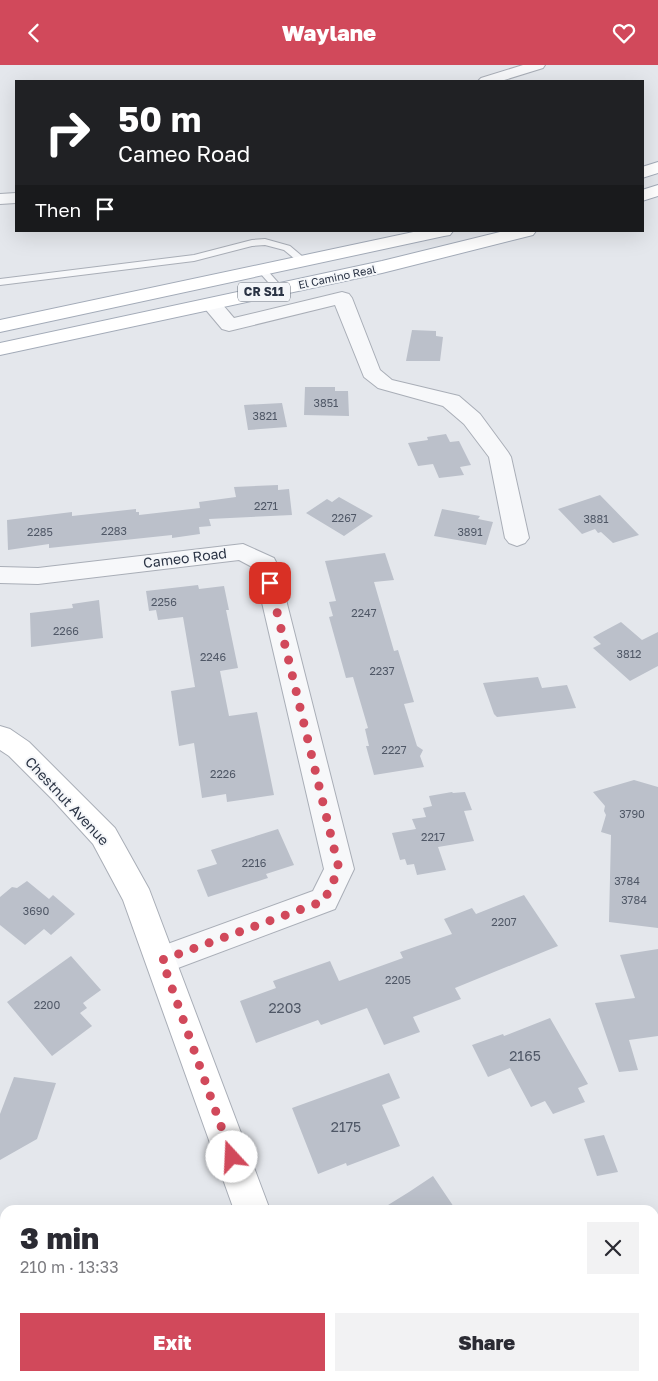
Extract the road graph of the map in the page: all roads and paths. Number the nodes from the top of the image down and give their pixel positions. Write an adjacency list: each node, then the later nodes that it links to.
1 (538, 65): 2 (street)
2 (489, 80)
3 (658, 167): 4 (main road)
4 (644, 172)
5 (658, 190): 6 (main road)
6 (644, 195)
7 (15, 198): 8 (street)
8 (0, 199)
9 (439, 232): 11 (main road, El Camino Real / CR S11)
10 (522, 232): 14 (main road, El Camino Real / CR S11)
11 (304, 262): 12 (main road, El Camino Real / CR S11); 13 (lane)
12 (263, 271): 14 (lane); 16 (main road, El Camino Real / CR S11)
13 (0, 282)
14 (279, 289): 15 (main road, El Camino Real / CR S11)
15 (210, 304): 17 (main road, El Camino Real / CR S11); 18 (street)
16 (0, 326)
17 (0, 349)
18 (517, 538)
19 (0, 575): 21 (street, Cameo Road)
20 (0, 736): 21 (main road, Chestnut Avenue)
21 (162, 960): 22 (main road, Chestnut Avenue)
22 (250, 1205)

